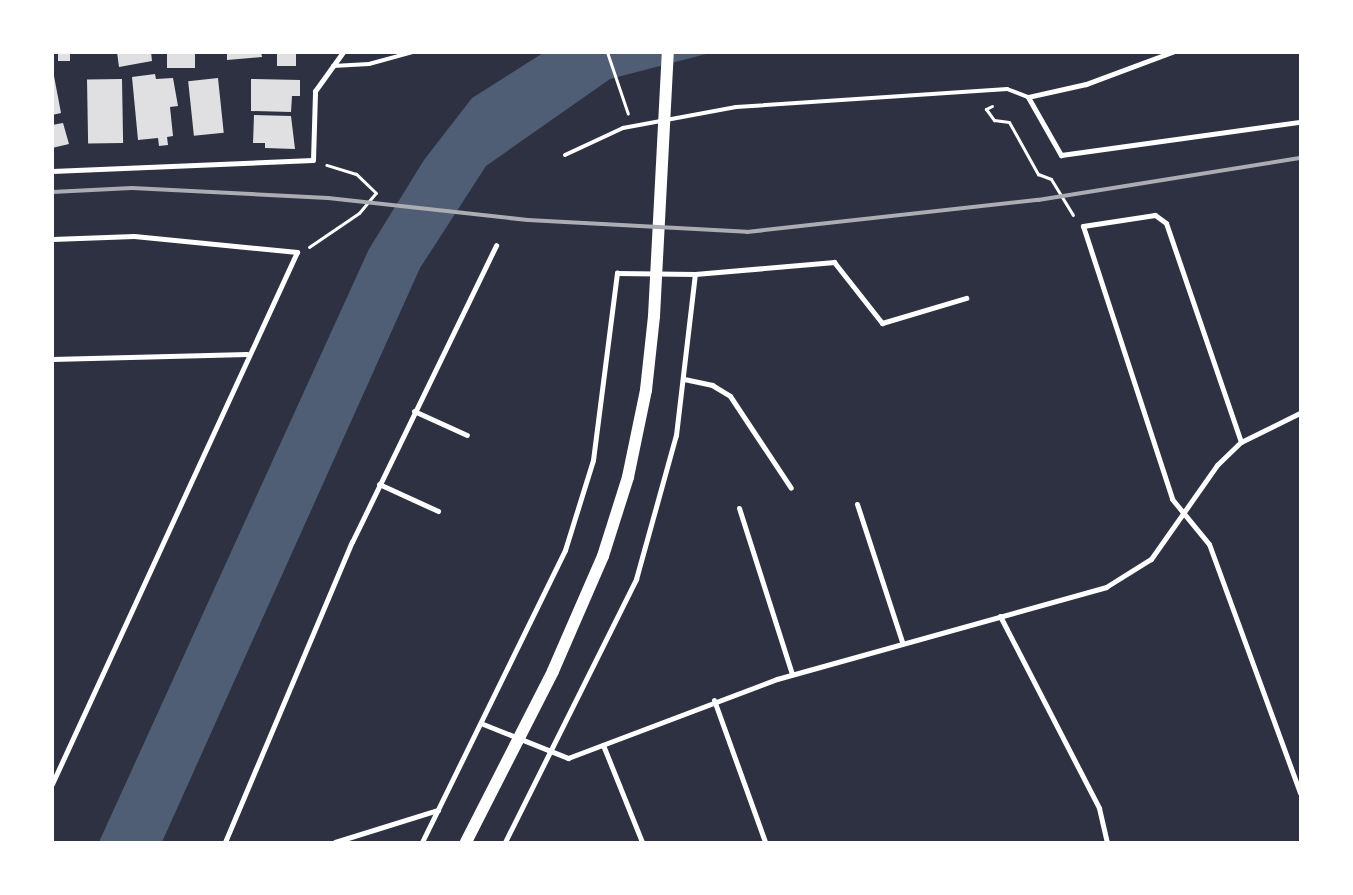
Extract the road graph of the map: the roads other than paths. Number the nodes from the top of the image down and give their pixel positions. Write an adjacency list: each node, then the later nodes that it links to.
1 (343, 52): 5 (street)
2 (413, 52): 5 (lane)
3 (668, 52): 40 (main road)
4 (1172, 52): 6 (street)
5 (333, 66): 9 (street)
6 (1028, 97): 7 (street); 8 (lane)
7 (1300, 122)
8 (565, 155)
9 (52, 172)
10 (52, 239): 14 (street)
11 (496, 245): 17 (street)
12 (696, 274): 13 (street); 16 (street); 31 (street)
13 (966, 298)
14 (247, 354): 15 (street); 34 (street)
15 (52, 359)
16 (684, 379): 22 (street); 33 (street)
17 (414, 411): 19 (street); 21 (street)
18 (1300, 413): 20 (street)
19 (466, 435)
20 (1241, 442): 26 (street); 26 (street)
21 (379, 484): 25 (street); 37 (street)
22 (791, 488)
23 (857, 504): 28 (street)
24 (740, 508): 29 (street)
25 (438, 511)
26 (1185, 513): 27 (street); 35 (street)
27 (1000, 616): 28 (street); 44 (street)
28 (902, 642): 29 (street)
29 (792, 674): 30 (street)
30 (714, 700): 32 (street); 43 (street)
31 (483, 724): 33 (street); 36 (street)
32 (603, 746): 33 (street); 42 (street)
33 (551, 753): 41 (street)
34 (52, 784)
35 (1300, 793)
36 (438, 810): 38 (street); 39 (street)
37 (226, 842)
38 (335, 842)
39 (422, 842)
40 (466, 842)
41 (505, 842)
42 (642, 842)
43 (765, 842)
44 (1107, 842)

